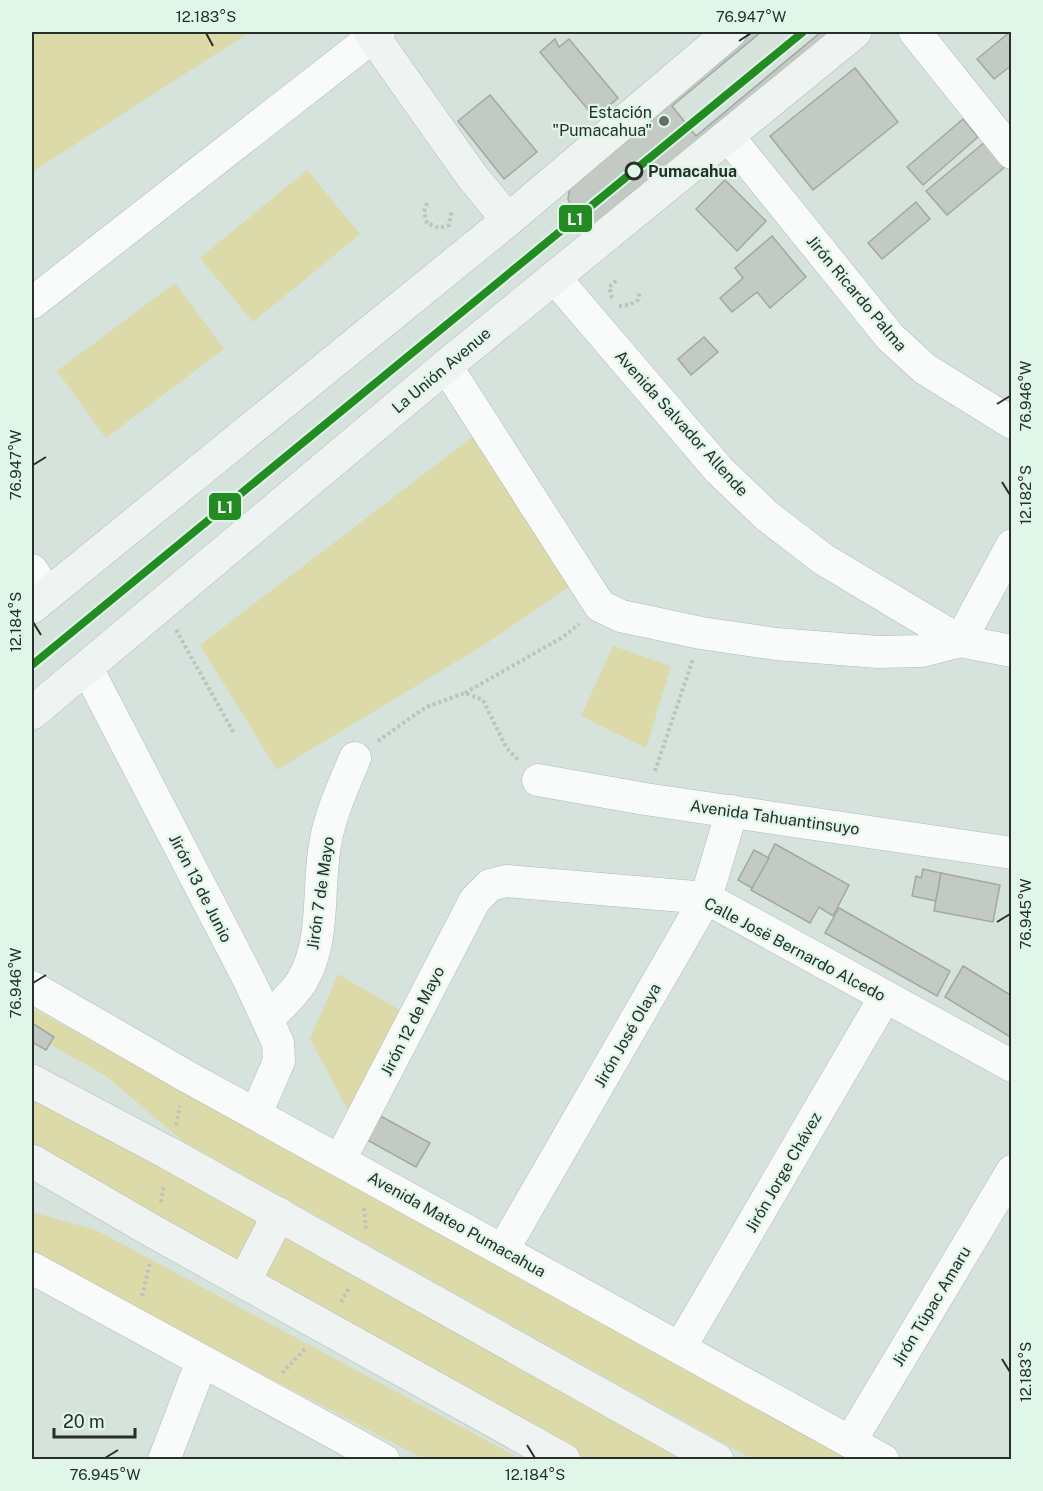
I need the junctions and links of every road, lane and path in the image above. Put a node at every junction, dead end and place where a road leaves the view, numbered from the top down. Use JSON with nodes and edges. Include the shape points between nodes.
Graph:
{"nodes":[{"id":1,"x":730,"y":32,"type":"edge"},
{"id":2,"x":855,"y":32,"type":"edge"},
{"id":3,"x":915,"y":32,"type":"edge"},
{"id":4,"x":374,"y":33,"type":"edge"},
{"id":5,"x":728,"y":136,"type":"junction"},
{"id":6,"x":1011,"y":153,"type":"edge"},
{"id":7,"x":427,"y":203,"type":"dead end"},
{"id":8,"x":452,"y":210,"type":"dead end"},
{"id":9,"x":508,"y":220,"type":"junction"},
{"id":10,"x":554,"y":277,"type":"junction"},
{"id":11,"x":617,"y":280,"type":"dead end"},
{"id":12,"x":640,"y":292,"type":"dead end"},
{"id":13,"x":32,"y":303,"type":"edge"},
{"id":14,"x":446,"y":366,"type":"junction"},
{"id":15,"x":1011,"y":423,"type":"edge"},
{"id":16,"x":1011,"y":545,"type":"edge"},
{"id":17,"x":37,"y":591,"type":"edge"},
{"id":18,"x":162,"y":605,"type":"junction"},
{"id":19,"x":600,"y":606,"type":"junction"},
{"id":20,"x":701,"y":633,"type":"junction"},
{"id":21,"x":960,"y":641,"type":"junction"},
{"id":22,"x":1011,"y":651,"type":"edge"},
{"id":23,"x":87,"y":668,"type":"junction"},
{"id":24,"x":465,"y":693,"type":"junction"},
{"id":25,"x":32,"y":713,"type":"edge"},
{"id":26,"x":234,"y":733,"type":"dead end"},
{"id":27,"x":355,"y":758,"type":"joint"},
{"id":28,"x":538,"y":780,"type":"joint"},
{"id":29,"x":645,"y":799,"type":"junction"},
{"id":30,"x":732,"y":811,"type":"junction"},
{"id":31,"x":1011,"y":853,"type":"edge"},
{"id":32,"x":490,"y":885,"type":"joint"},
{"id":33,"x":706,"y":898,"type":"junction"},
{"id":34,"x":32,"y":987,"type":"edge"},
{"id":35,"x":885,"y":997,"type":"junction"},
{"id":36,"x":268,"y":1018,"type":"junction"},
{"id":37,"x":1011,"y":1066,"type":"edge"},
{"id":38,"x":32,"y":1081,"type":"edge"},
{"id":39,"x":256,"y":1114,"type":"junction"},
{"id":40,"x":32,"y":1161,"type":"edge"},
{"id":41,"x":350,"y":1166,"type":"junction"},
{"id":42,"x":1011,"y":1171,"type":"edge"},
{"id":43,"x":279,"y":1214,"type":"junction"},
{"id":44,"x":503,"y":1250,"type":"junction"},
{"id":45,"x":365,"y":1262,"type":"junction"},
{"id":46,"x":32,"y":1268,"type":"edge"},
{"id":47,"x":244,"y":1281,"type":"junction"},
{"id":48,"x":326,"y":1326,"type":"junction"},
{"id":49,"x":680,"y":1348,"type":"junction"},
{"id":50,"x":202,"y":1361,"type":"junction"},
{"id":51,"x":263,"y":1394,"type":"junction"},
{"id":52,"x":850,"y":1442,"type":"junction"},
{"id":53,"x":164,"y":1460,"type":"edge"},
{"id":54,"x":384,"y":1460,"type":"edge"},
{"id":55,"x":564,"y":1460,"type":"edge"},
{"id":56,"x":717,"y":1460,"type":"edge"},
{"id":57,"x":883,"y":1460,"type":"edge"}],
"edges":[{"from":1,"to":9,"type":"street"},
{"from":2,"to":5,"type":"street","name":"La Unión Avenue"},
{"from":3,"to":6,"type":"street"},
{"from":4,"to":9,"type":"street","via":[[471,175]]},
{"from":4,"to":13,"type":"street"},
{"from":5,"to":10,"type":"street","name":"La Unión Avenue"},
{"from":5,"to":15,"type":"street","name":"Jirón Ricardo Palma","via":[[890,337],[925,369]]},
{"from":7,"to":8,"type":"path","via":[[427,223],[439,228],[449,225]]},
{"from":9,"to":17,"type":"street"},
{"from":10,"to":14,"type":"street","name":"La Unión Avenue"},
{"from":10,"to":21,"type":"street","name":"Avenida Salvador Allende","via":[[719,470],[767,516],[823,559]]},
{"from":11,"to":12,"type":"path","via":[[609,287],[619,307],[638,300]]},
{"from":14,"to":18,"type":"street","name":"La Unión Avenue"},
{"from":14,"to":19,"type":"street"},
{"from":16,"to":21,"type":"street"},
{"from":18,"to":23,"type":"street","name":"La Unión Avenue"},
{"from":18,"to":26,"type":"path"},
{"from":19,"to":20,"type":"street","via":[[621,616]]},
{"from":19,"to":24,"type":"path","via":[[563,637]]},
{"from":20,"to":21,"type":"street","via":[[878,652],[922,651]]},
{"from":20,"to":29,"type":"path"},
{"from":21,"to":22,"type":"street","name":"Avenida Salvador Allende"},
{"from":23,"to":25,"type":"street","name":"La Unión Avenue"},
{"from":23,"to":36,"type":"street","name":"Jirón 13 de Junio"},
{"from":24,"to":27,"type":"path","via":[[426,707]]},
{"from":24,"to":28,"type":"path","via":[[483,700],[506,747]]},
{"from":27,"to":36,"type":"street","name":"Jirón 7 de Mayo","via":[[332,812],[324,847],[314,949],[302,980]]},
{"from":28,"to":29,"type":"street","name":"Avenida Tahuantinsuyo"},
{"from":29,"to":30,"type":"street","name":"Avenida Tahuantinsuyo"},
{"from":30,"to":31,"type":"street","name":"Avenida Tahuantinsuyo"},
{"from":30,"to":33,"type":"street","name":"Jirón José Olaya"},
{"from":32,"to":33,"type":"street","name":"Calle Josë Bernardo Alcedo","via":[[506,880]]},
{"from":32,"to":41,"type":"street","name":"Jirón 12 de Mayo","via":[[475,900]]},
{"from":33,"to":35,"type":"street","name":"Calle Josë Bernardo Alcedo"},
{"from":33,"to":44,"type":"street","name":"Jirón José Olaya"},
{"from":34,"to":39,"type":"street","name":"Avenida Mateo Pumacahua"},
{"from":35,"to":37,"type":"street","name":"Calle Josë Bernardo Alcedo"},
{"from":35,"to":49,"type":"street","name":"Jirón Jorge Chávez"},
{"from":36,"to":39,"type":"street","name":"Jirón 13 de Junio","via":[[278,1042],[279,1061]]},
{"from":38,"to":43,"type":"street"},
{"from":39,"to":41,"type":"street","name":"Avenida Mateo Pumacahua"},
{"from":40,"to":47,"type":"street"},
{"from":41,"to":44,"type":"street","name":"Avenida Mateo Pumacahua"},
{"from":41,"to":45,"type":"path","via":[[366,1231]]},
{"from":42,"to":52,"type":"street","name":"Jirón Túpac Amaru"},
{"from":43,"to":45,"type":"street"},
{"from":43,"to":47,"type":"street"},
{"from":44,"to":49,"type":"street","name":"Avenida Mateo Pumacahua"},
{"from":45,"to":48,"type":"path"},
{"from":45,"to":56,"type":"street"},
{"from":46,"to":50,"type":"street"},
{"from":47,"to":48,"type":"street"},
{"from":48,"to":51,"type":"path"},
{"from":48,"to":55,"type":"street"},
{"from":49,"to":52,"type":"street","name":"Avenida Mateo Pumacahua"},
{"from":50,"to":51,"type":"street"},
{"from":50,"to":53,"type":"street"},
{"from":51,"to":54,"type":"street"},
{"from":52,"to":57,"type":"street","name":"Avenida Mateo Pumacahua"}]}
